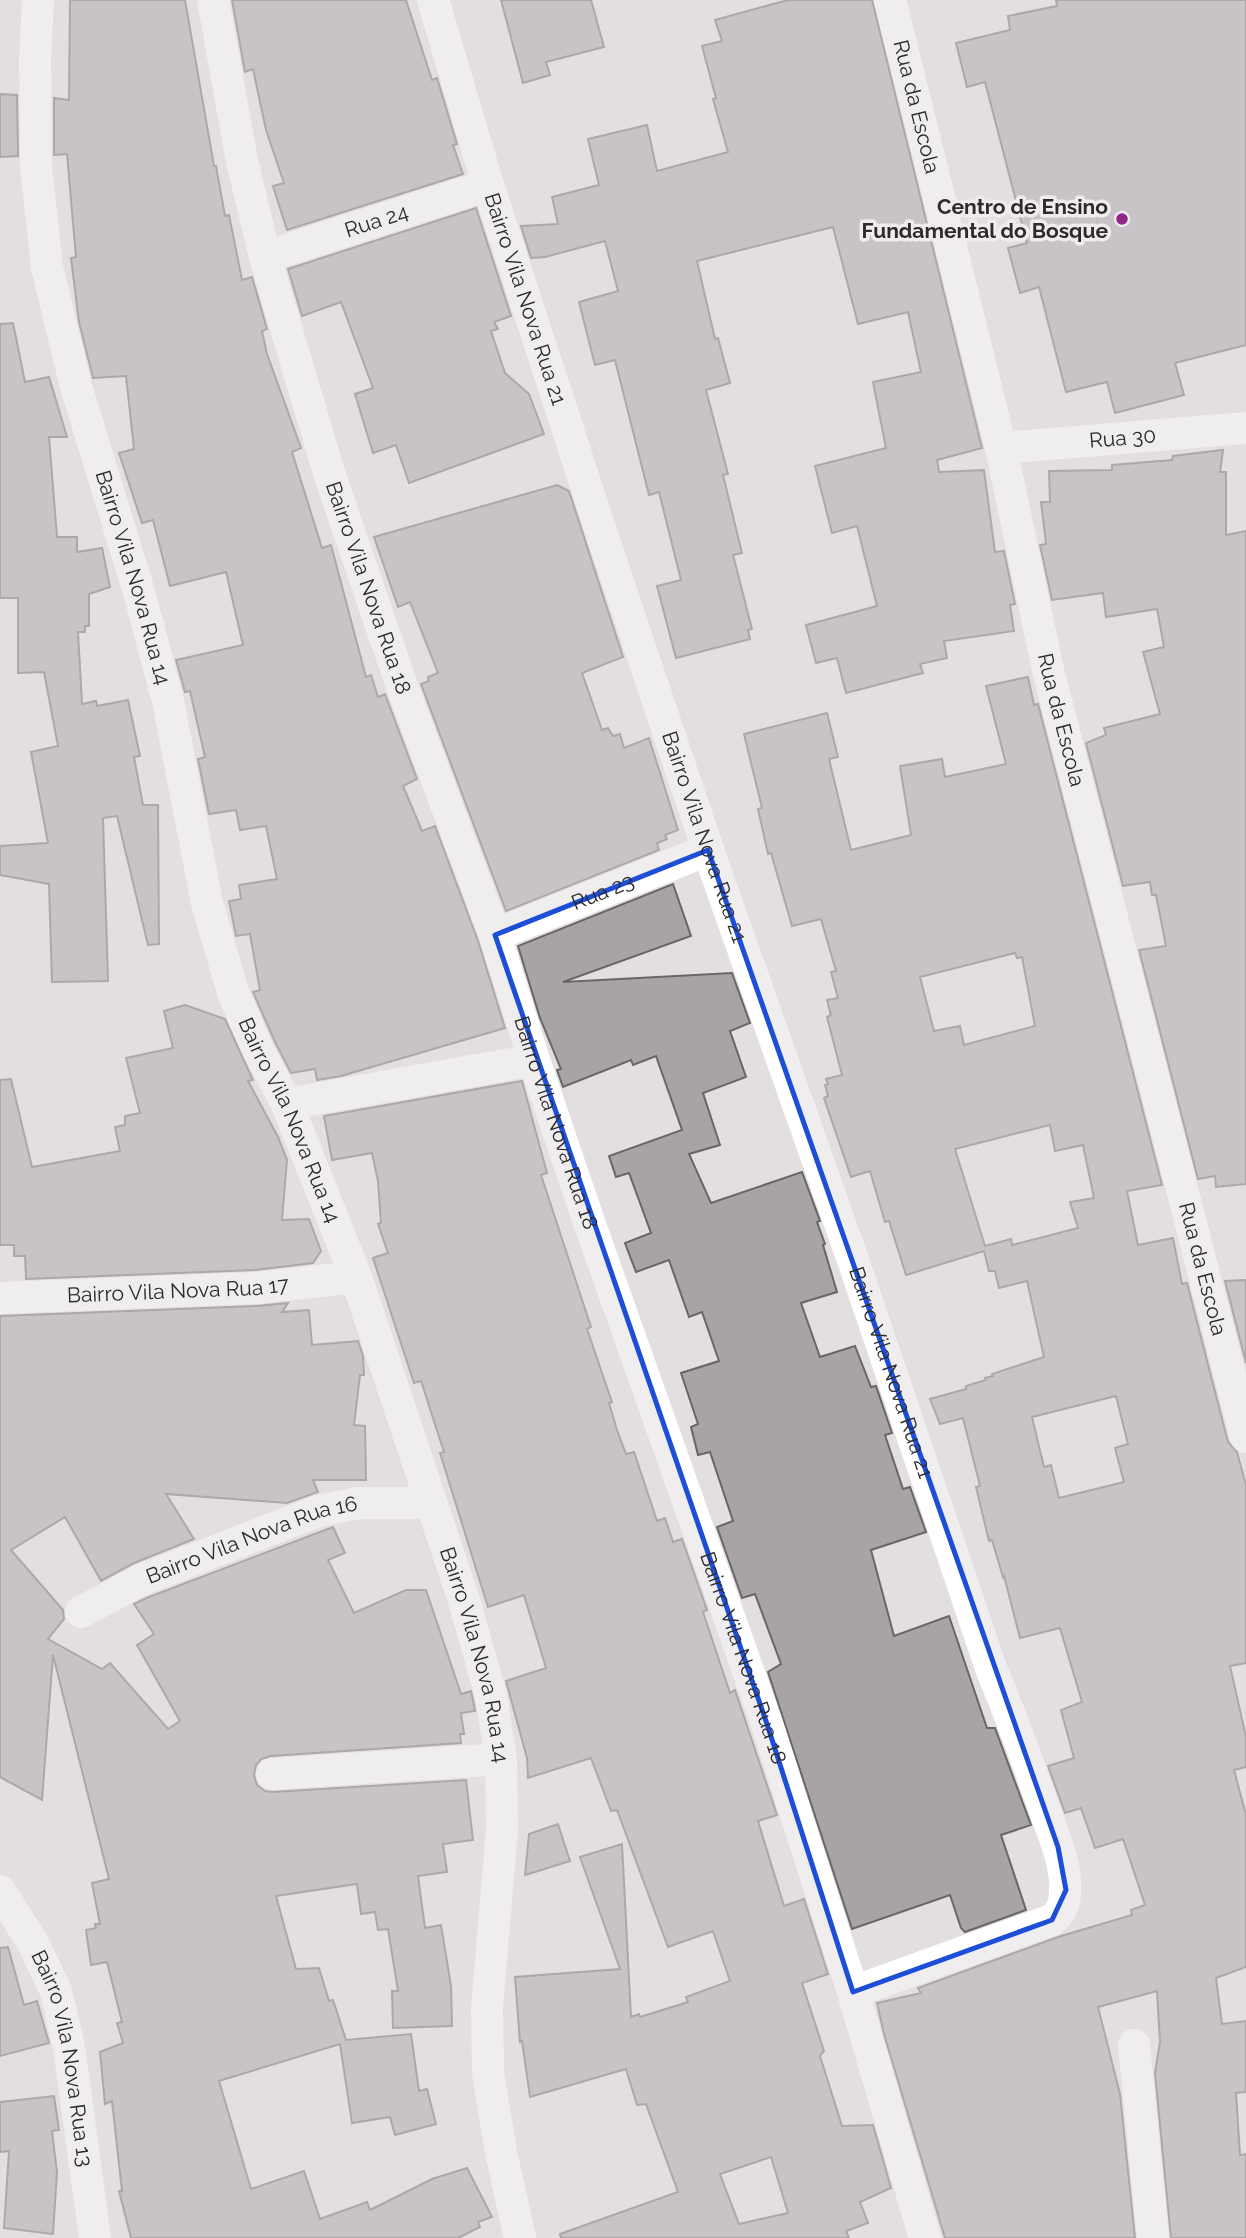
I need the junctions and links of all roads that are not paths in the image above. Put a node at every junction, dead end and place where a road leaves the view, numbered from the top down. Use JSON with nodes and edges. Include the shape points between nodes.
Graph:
{"nodes":[{"id":1,"x":38,"y":0,"type":"edge"},
{"id":2,"x":213,"y":0,"type":"edge"},
{"id":3,"x":433,"y":0,"type":"edge"},
{"id":4,"x":890,"y":0,"type":"edge"},
{"id":5,"x":488,"y":185,"type":"junction"},
{"id":6,"x":265,"y":257,"type":"junction"},
{"id":7,"x":1246,"y":428,"type":"edge"},
{"id":8,"x":1001,"y":448,"type":"junction"},
{"id":9,"x":708,"y":850,"type":"junction"},
{"id":10,"x":495,"y":935,"type":"junction"},
{"id":11,"x":534,"y":1060,"type":"junction"},
{"id":12,"x":287,"y":1104,"type":"junction"},
{"id":13,"x":356,"y":1277,"type":"junction"},
{"id":14,"x":0,"y":1298,"type":"edge"},
{"id":15,"x":1236,"y":1362,"type":"edge"},
{"id":16,"x":1246,"y":1437,"type":"edge"},
{"id":17,"x":430,"y":1503,"type":"junction"},
{"id":18,"x":81,"y":1612,"type":"dead end"},
{"id":19,"x":501,"y":1759,"type":"junction"},
{"id":20,"x":272,"y":1774,"type":"dead end"},
{"id":21,"x":0,"y":1891,"type":"edge"},
{"id":22,"x":853,"y":1992,"type":"junction"},
{"id":23,"x":1134,"y":2045,"type":"dead end"},
{"id":24,"x":95,"y":2238,"type":"edge"},
{"id":25,"x":520,"y":2238,"type":"edge"},
{"id":26,"x":925,"y":2238,"type":"edge"},
{"id":27,"x":1153,"y":2238,"type":"edge"}],
"edges":[{"from":1,"to":12,"type":"street","name":"Bairro Vila Nova Rua 14","via":[[36,167],[47,267],[75,383],[168,701],[207,903],[233,992]]},
{"from":2,"to":6,"type":"street","name":"Bairro Vila Nova Rua 18","via":[[242,161]]},
{"from":3,"to":5,"type":"street","name":"Bairro Vila Nova Rua 21"},
{"from":4,"to":8,"type":"street","name":"Rua da Escola"},
{"from":5,"to":6,"type":"street","name":"Rua 24"},
{"from":5,"to":9,"type":"street","name":"Bairro Vila Nova Rua 21"},
{"from":6,"to":10,"type":"street","name":"Bairro Vila Nova Rua 18","via":[[330,475],[403,689]]},
{"from":7,"to":8,"type":"street","name":"Rua 30"},
{"from":8,"to":15,"type":"street","name":"Rua da Escola","via":[[1048,670]]},
{"from":9,"to":10,"type":"street","name":"Rua 23"},
{"from":9,"to":22,"type":"street","name":"Bairro Vila Nova Rua 21","via":[[1065,1876],[1064,1903],[1052,1920]]},
{"from":10,"to":11,"type":"street","name":"Bairro Vila Nova Rua 18"},
{"from":11,"to":12,"type":"street"},
{"from":11,"to":22,"type":"street","name":"Bairro Vila Nova Rua 18","via":[[767,1724]]},
{"from":12,"to":13,"type":"street","name":"Bairro Vila Nova Rua 14"},
{"from":13,"to":14,"type":"street","name":"Bairro Vila Nova Rua 17","via":[[256,1287]]},
{"from":13,"to":17,"type":"street","name":"Bairro Vila Nova Rua 14"},
{"from":15,"to":16,"type":"street","name":"Rua da Escola"},
{"from":17,"to":18,"type":"street","name":"Bairro Vila Nova Rua 16","via":[[358,1503],[318,1511],[141,1580]]},
{"from":17,"to":19,"type":"street","name":"Bairro Vila Nova Rua 14","via":[[491,1696]]},
{"from":19,"to":20,"type":"street"},
{"from":19,"to":25,"type":"street","name":"Bairro Vila Nova Rua 14","via":[[502,1830],[487,2008],[488,2073]]},
{"from":21,"to":24,"type":"street","name":"Bairro Vila Nova Rua 13","via":[[56,1991],[69,2047]]},
{"from":22,"to":26,"type":"street","name":"Bairro Vila Nova Rua 18"},
{"from":23,"to":27,"type":"street"}]}
